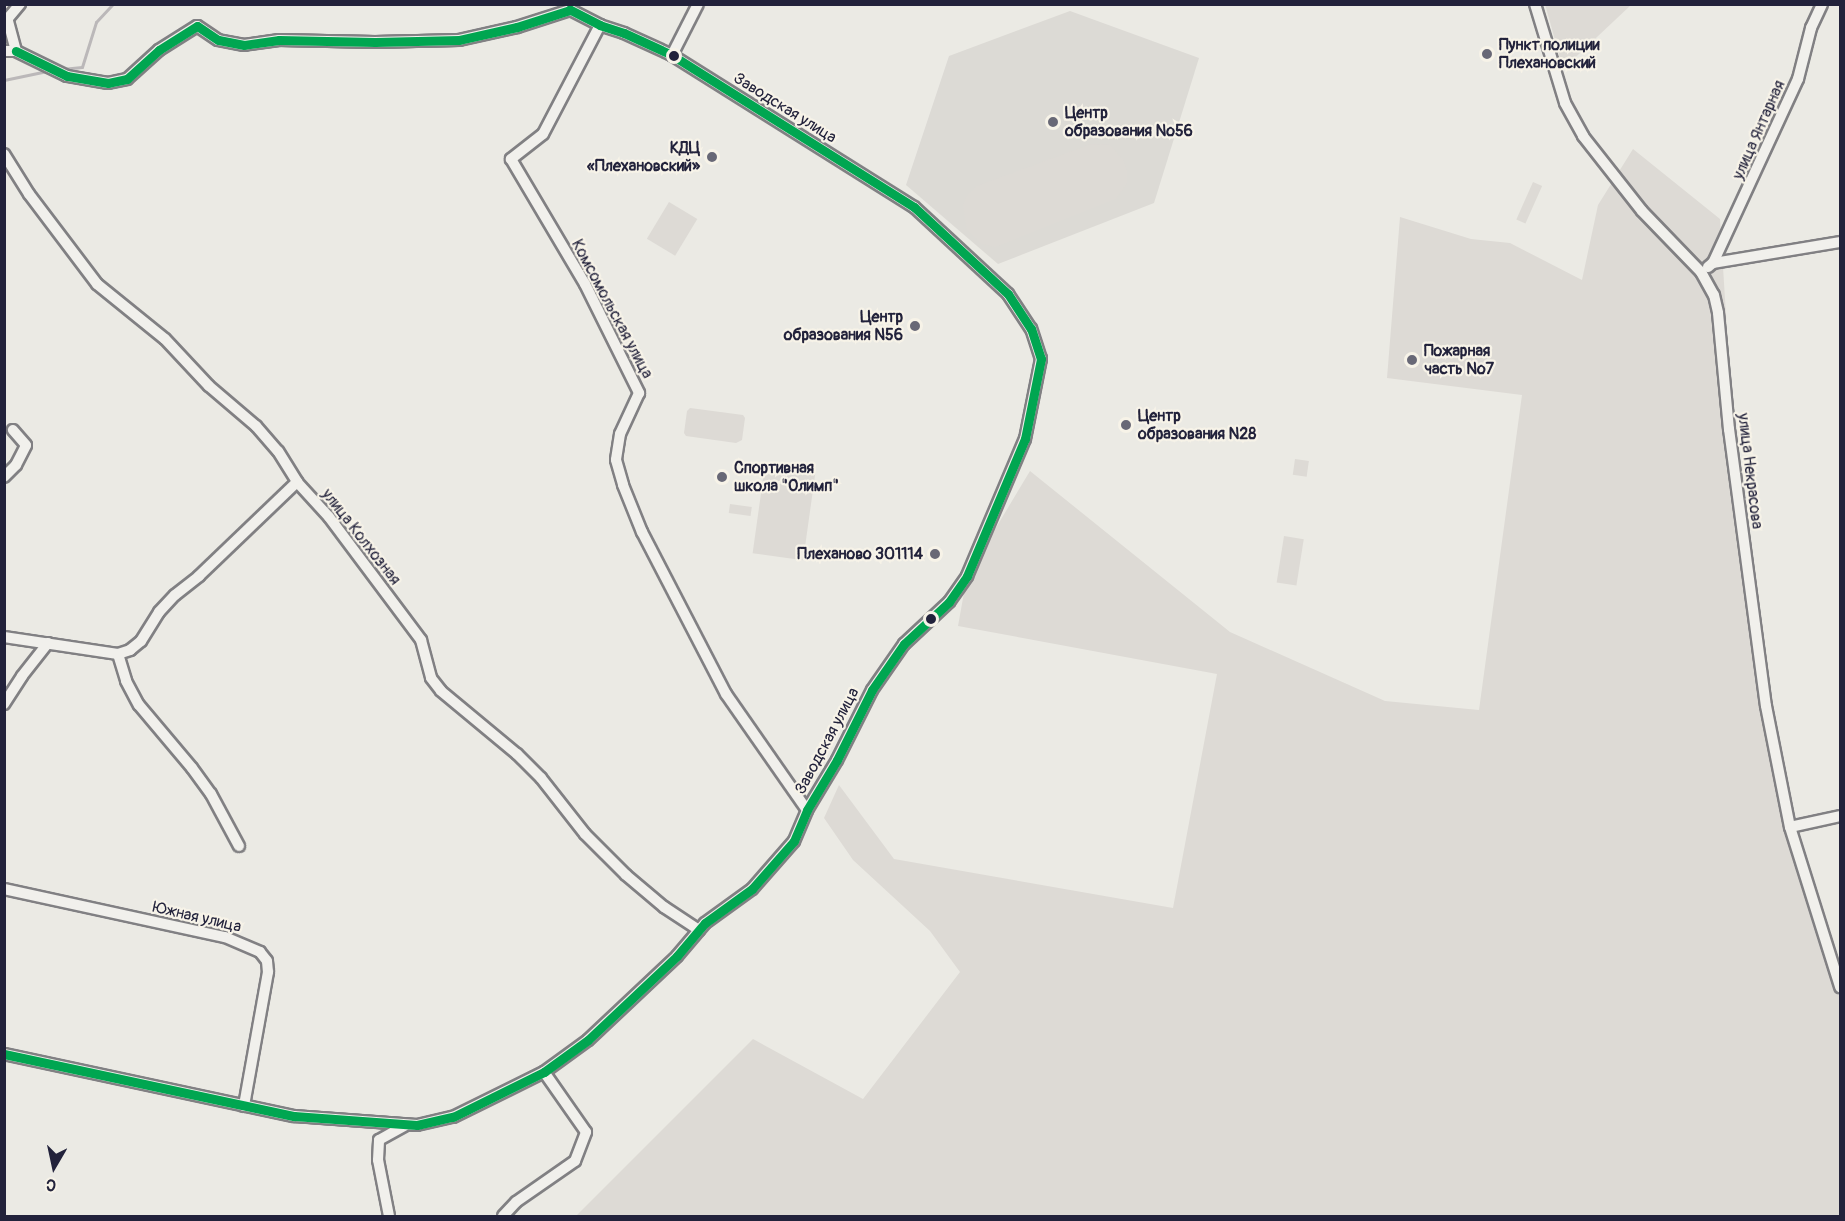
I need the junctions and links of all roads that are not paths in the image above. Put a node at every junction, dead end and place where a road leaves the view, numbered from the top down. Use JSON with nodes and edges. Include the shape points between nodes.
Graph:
{"nodes":[{"id":1,"x":20,"y":4,"type":"edge"},
{"id":2,"x":698,"y":4,"type":"edge"},
{"id":3,"x":1535,"y":4,"type":"edge"},
{"id":4,"x":1822,"y":4,"type":"edge"},
{"id":5,"x":6,"y":22,"type":"edge"},
{"id":6,"x":600,"y":26,"type":"junction"},
{"id":7,"x":10,"y":51,"type":"edge"},
{"id":8,"x":672,"y":55,"type":"junction"},
{"id":9,"x":4,"y":154,"type":"edge"},
{"id":10,"x":1840,"y":242,"type":"edge"},
{"id":11,"x":1713,"y":263,"type":"junction"},
{"id":12,"x":1701,"y":272,"type":"junction"},
{"id":13,"x":13,"y":430,"type":"dead end"},
{"id":14,"x":4,"y":477,"type":"edge"},
{"id":15,"x":297,"y":482,"type":"junction"},
{"id":16,"x":4,"y":637,"type":"edge"},
{"id":17,"x":48,"y":643,"type":"junction"},
{"id":18,"x":118,"y":654,"type":"junction"},
{"id":19,"x":4,"y":704,"type":"edge"},
{"id":20,"x":807,"y":810,"type":"junction"},
{"id":21,"x":1840,"y":816,"type":"edge"},
{"id":22,"x":1791,"y":826,"type":"junction"},
{"id":23,"x":240,"y":846,"type":"dead end"},
{"id":24,"x":4,"y":889,"type":"edge"},
{"id":25,"x":699,"y":930,"type":"junction"},
{"id":26,"x":1840,"y":987,"type":"edge"},
{"id":27,"x":4,"y":1054,"type":"edge"},
{"id":28,"x":544,"y":1072,"type":"junction"},
{"id":29,"x":244,"y":1106,"type":"junction"},
{"id":30,"x":412,"y":1124,"type":"junction"},
{"id":31,"x":388,"y":1216,"type":"edge"},
{"id":32,"x":503,"y":1216,"type":"edge"}],
"edges":[{"from":1,"to":5,"type":"street"},
{"from":2,"to":8,"type":"street"},
{"from":3,"to":12,"type":"street","name":"улица Некрасова","via":[[1565,103],[1582,136],[1642,212]]},
{"from":4,"to":11,"type":"street","name":"улица Янтарная","via":[[1811,28],[1798,79]]},
{"from":5,"to":7,"type":"street"},
{"from":6,"to":7,"type":"street","name":"Заводская улица","via":[[570,10],[459,40],[279,40],[244,45],[218,40],[197,26],[159,50],[128,79],[108,83],[67,76]]},
{"from":6,"to":8,"type":"street","name":"Заводская улица"},
{"from":6,"to":20,"type":"street","name":"Комсомольская улица","via":[[543,134],[511,159],[585,284],[639,393],[622,427],[616,453],[623,485],[642,532],[726,694]]},
{"from":8,"to":20,"type":"street","name":"Заводская улица","via":[[914,207],[1008,294],[1031,329],[1040,353],[1025,439],[967,576],[949,602],[903,644],[872,690]]},
{"from":9,"to":15,"type":"street","name":"улица Колхозная","via":[[97,284],[165,339],[209,386],[256,426]]},
{"from":10,"to":11,"type":"street"},
{"from":11,"to":12,"type":"street"},
{"from":12,"to":22,"type":"street","name":"улица Некрасова","via":[[1714,295],[1718,313],[1729,429],[1766,706]]},
{"from":13,"to":14,"type":"street","via":[[26,446]]},
{"from":15,"to":18,"type":"street","via":[[175,595],[139,644]]},
{"from":15,"to":25,"type":"street","name":"улица Колхозная","via":[[421,640],[431,678],[441,691],[525,762],[585,834],[626,875]]},
{"from":16,"to":17,"type":"street"},
{"from":17,"to":18,"type":"street"},
{"from":17,"to":19,"type":"street"},
{"from":18,"to":23,"type":"street","via":[[139,705],[192,768]]},
{"from":20,"to":25,"type":"street","name":"Заводская улица","via":[[794,841],[765,876]]},
{"from":21,"to":22,"type":"street"},
{"from":22,"to":26,"type":"street","name":"улица Некрасова"},
{"from":24,"to":29,"type":"street","name":"Южная улица","via":[[225,937],[261,952],[268,968]]},
{"from":25,"to":28,"type":"street","name":"Заводская улица","via":[[588,1040]]},
{"from":27,"to":29,"type":"street"},
{"from":28,"to":30,"type":"street","name":"Заводская улица","via":[[453,1117]]},
{"from":28,"to":32,"type":"street","via":[[586,1132],[575,1161],[516,1202]]},
{"from":29,"to":30,"type":"street","via":[[294,1116]]},
{"from":30,"to":31,"type":"street","via":[[379,1140],[378,1160]]}]}
